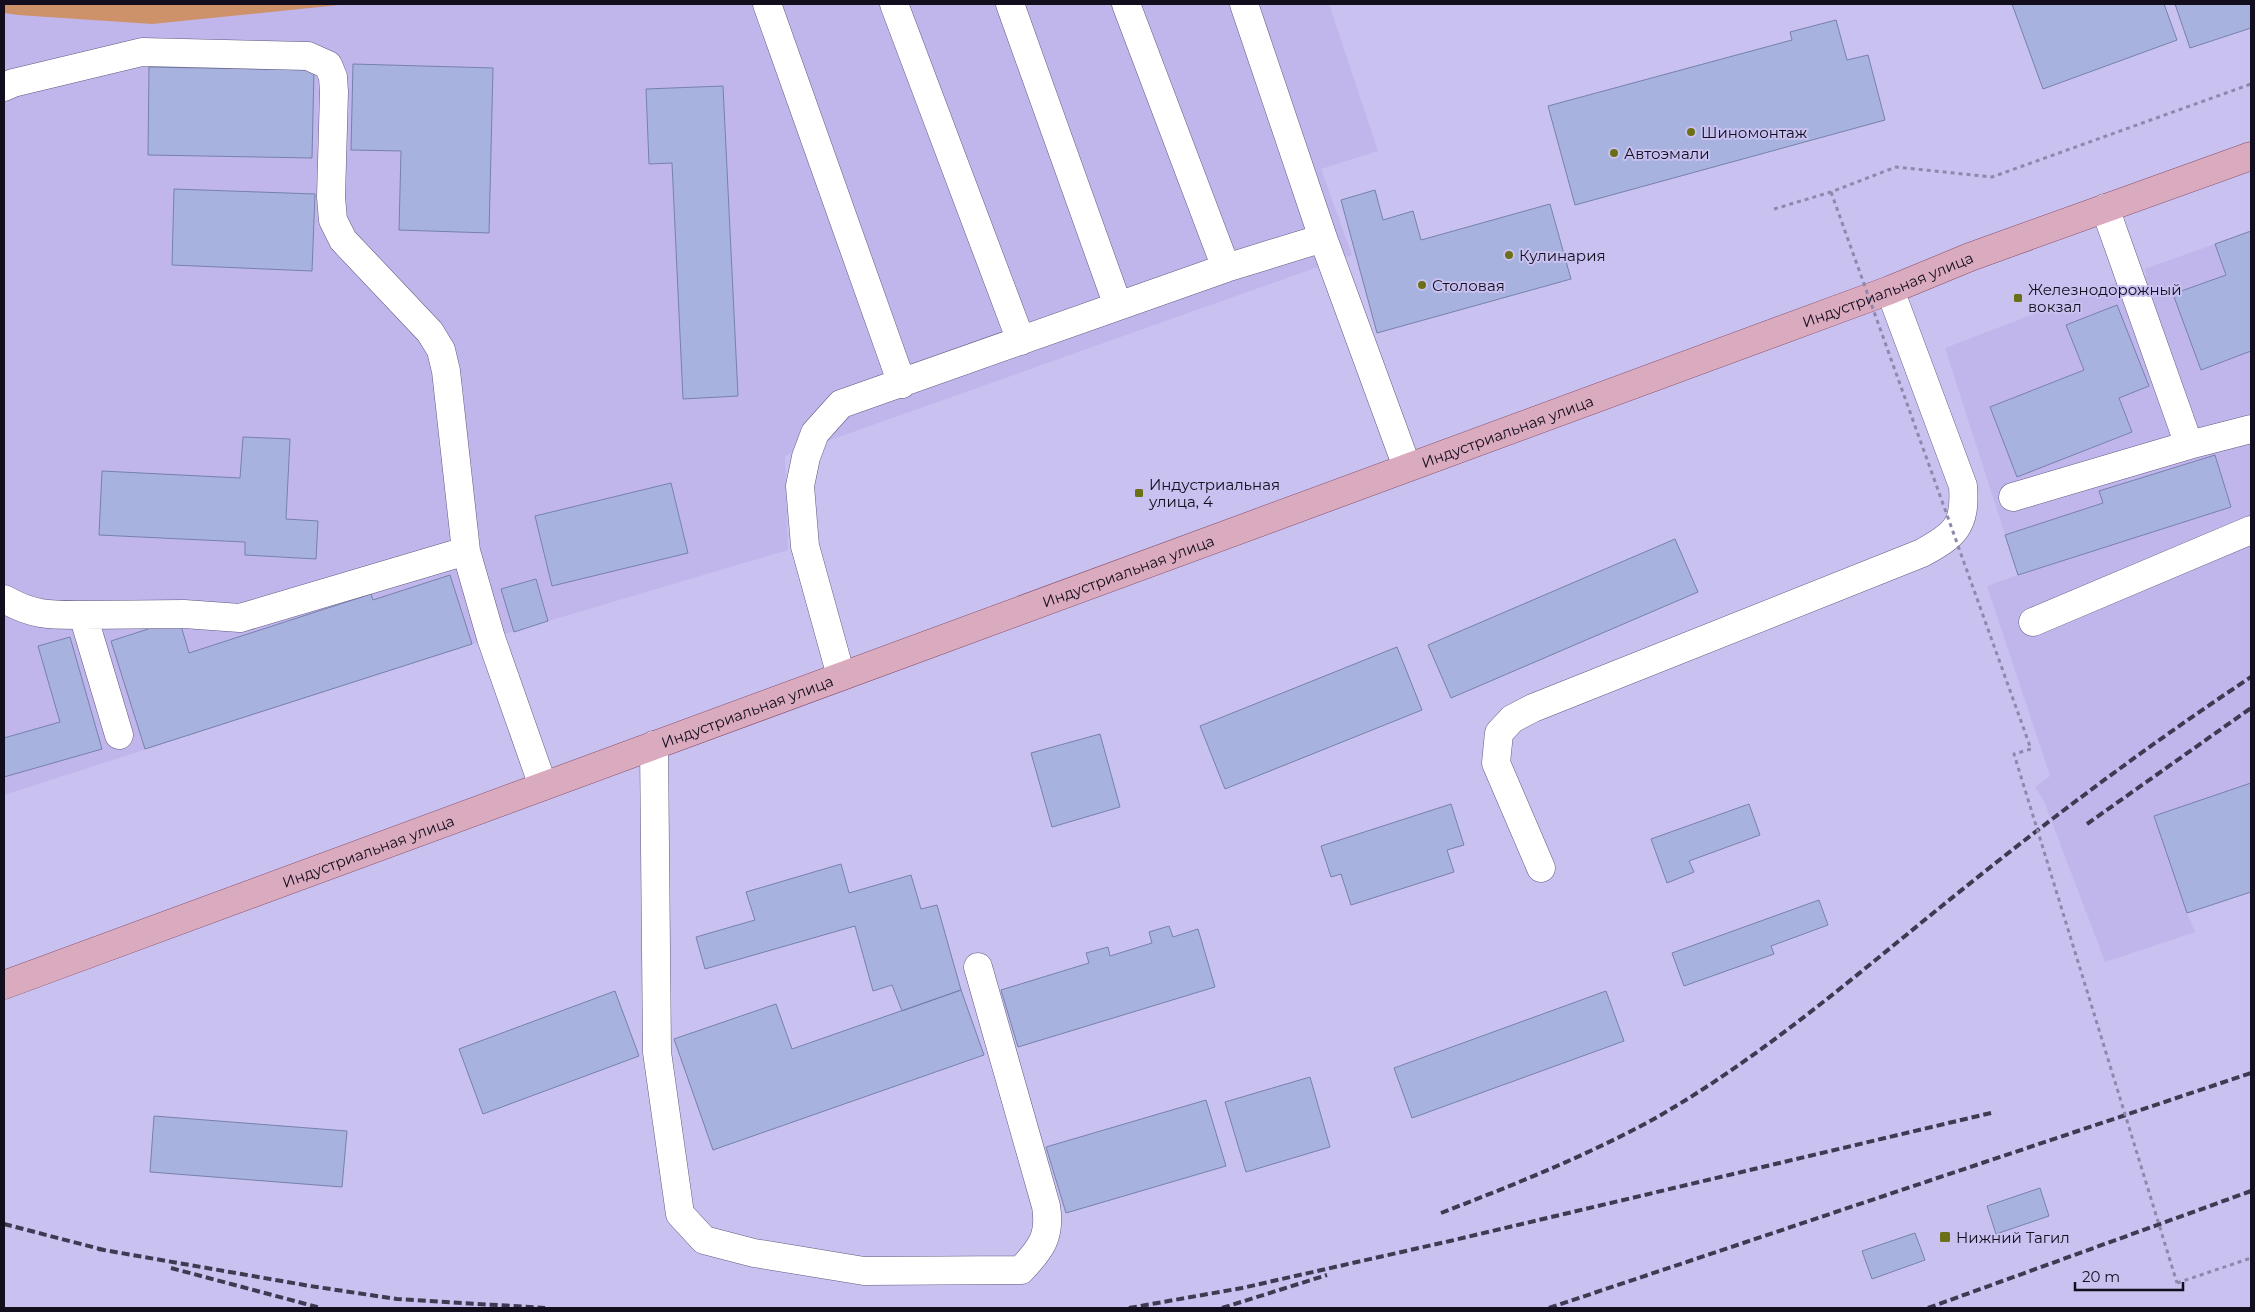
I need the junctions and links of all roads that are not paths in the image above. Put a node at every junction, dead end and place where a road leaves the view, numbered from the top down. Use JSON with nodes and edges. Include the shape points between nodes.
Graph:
{"nodes":[{"id":1,"x":767,"y":4,"type":"edge"},
{"id":2,"x":894,"y":4,"type":"edge"},
{"id":3,"x":1010,"y":4,"type":"edge"},
{"id":4,"x":1126,"y":4,"type":"edge"},
{"id":5,"x":1244,"y":4,"type":"edge"},
{"id":6,"x":4,"y":87,"type":"edge"},
{"id":7,"x":2251,"y":156,"type":"edge"},
{"id":8,"x":2105,"y":208,"type":"junction"},
{"id":9,"x":1324,"y":238,"type":"junction"},
{"id":10,"x":1226,"y":268,"type":"junction"},
{"id":11,"x":1890,"y":290,"type":"junction"},
{"id":12,"x":1118,"y":306,"type":"junction"},
{"id":13,"x":1021,"y":342,"type":"junction"},
{"id":14,"x":902,"y":384,"type":"junction"},
{"id":15,"x":2251,"y":429,"type":"edge"},
{"id":16,"x":2189,"y":445,"type":"junction"},
{"id":17,"x":1407,"y":467,"type":"junction"},
{"id":18,"x":2013,"y":497,"type":"dead end"},
{"id":19,"x":2251,"y":530,"type":"edge"},
{"id":20,"x":466,"y":552,"type":"junction"},
{"id":21,"x":4,"y":599,"type":"edge"},
{"id":22,"x":83,"y":615,"type":"junction"},
{"id":23,"x":2033,"y":622,"type":"dead end"},
{"id":24,"x":841,"y":676,"type":"junction"},
{"id":25,"x":119,"y":735,"type":"dead end"},
{"id":26,"x":654,"y":745,"type":"junction"},
{"id":27,"x":543,"y":786,"type":"junction"},
{"id":28,"x":1541,"y":868,"type":"dead end"},
{"id":29,"x":978,"y":967,"type":"dead end"},
{"id":30,"x":4,"y":985,"type":"edge"}],
"edges":[{"from":1,"to":14,"type":"lane"},
{"from":2,"to":13,"type":"lane"},
{"from":3,"to":12,"type":"lane"},
{"from":4,"to":10,"type":"lane"},
{"from":5,"to":9,"type":"lane"},
{"from":6,"to":20,"type":"lane","via":[[142,52],[308,56],[328,65],[334,92],[333,220],[343,240],[430,332],[441,350]]},
{"from":7,"to":8,"type":"main road","name":"Индустриальная улица"},
{"from":8,"to":11,"type":"main road","name":"Индустриальная улица"},
{"from":8,"to":16,"type":"lane"},
{"from":9,"to":10,"type":"lane"},
{"from":9,"to":17,"type":"lane"},
{"from":10,"to":12,"type":"lane"},
{"from":11,"to":17,"type":"main road","name":"Индустриальная улица"},
{"from":11,"to":28,"type":"lane","via":[[1963,486],[1964,503],[1959,524],[1948,538],[1922,553],[1512,718],[1498,733],[1496,763]]},
{"from":12,"to":13,"type":"lane"},
{"from":13,"to":14,"type":"lane"},
{"from":14,"to":24,"type":"lane","via":[[841,404],[815,433],[800,486],[805,546]]},
{"from":15,"to":16,"type":"lane"},
{"from":16,"to":18,"type":"lane"},
{"from":17,"to":24,"type":"main road","name":"Индустриальная улица"},
{"from":19,"to":23,"type":"lane"},
{"from":20,"to":22,"type":"lane","via":[[240,618],[184,614]]},
{"from":20,"to":27,"type":"lane"},
{"from":21,"to":22,"type":"lane","via":[[43,616]]},
{"from":22,"to":25,"type":"lane"},
{"from":24,"to":26,"type":"main road","name":"Индустриальная улица"},
{"from":26,"to":27,"type":"main road","name":"Индустриальная улица"},
{"from":26,"to":29,"type":"lane","via":[[657,1052],[680,1214],[704,1240],[754,1253],[864,1271],[1021,1270],[1044,1241],[1049,1224]]},
{"from":27,"to":30,"type":"main road","name":"Индустриальная улица"}]}
